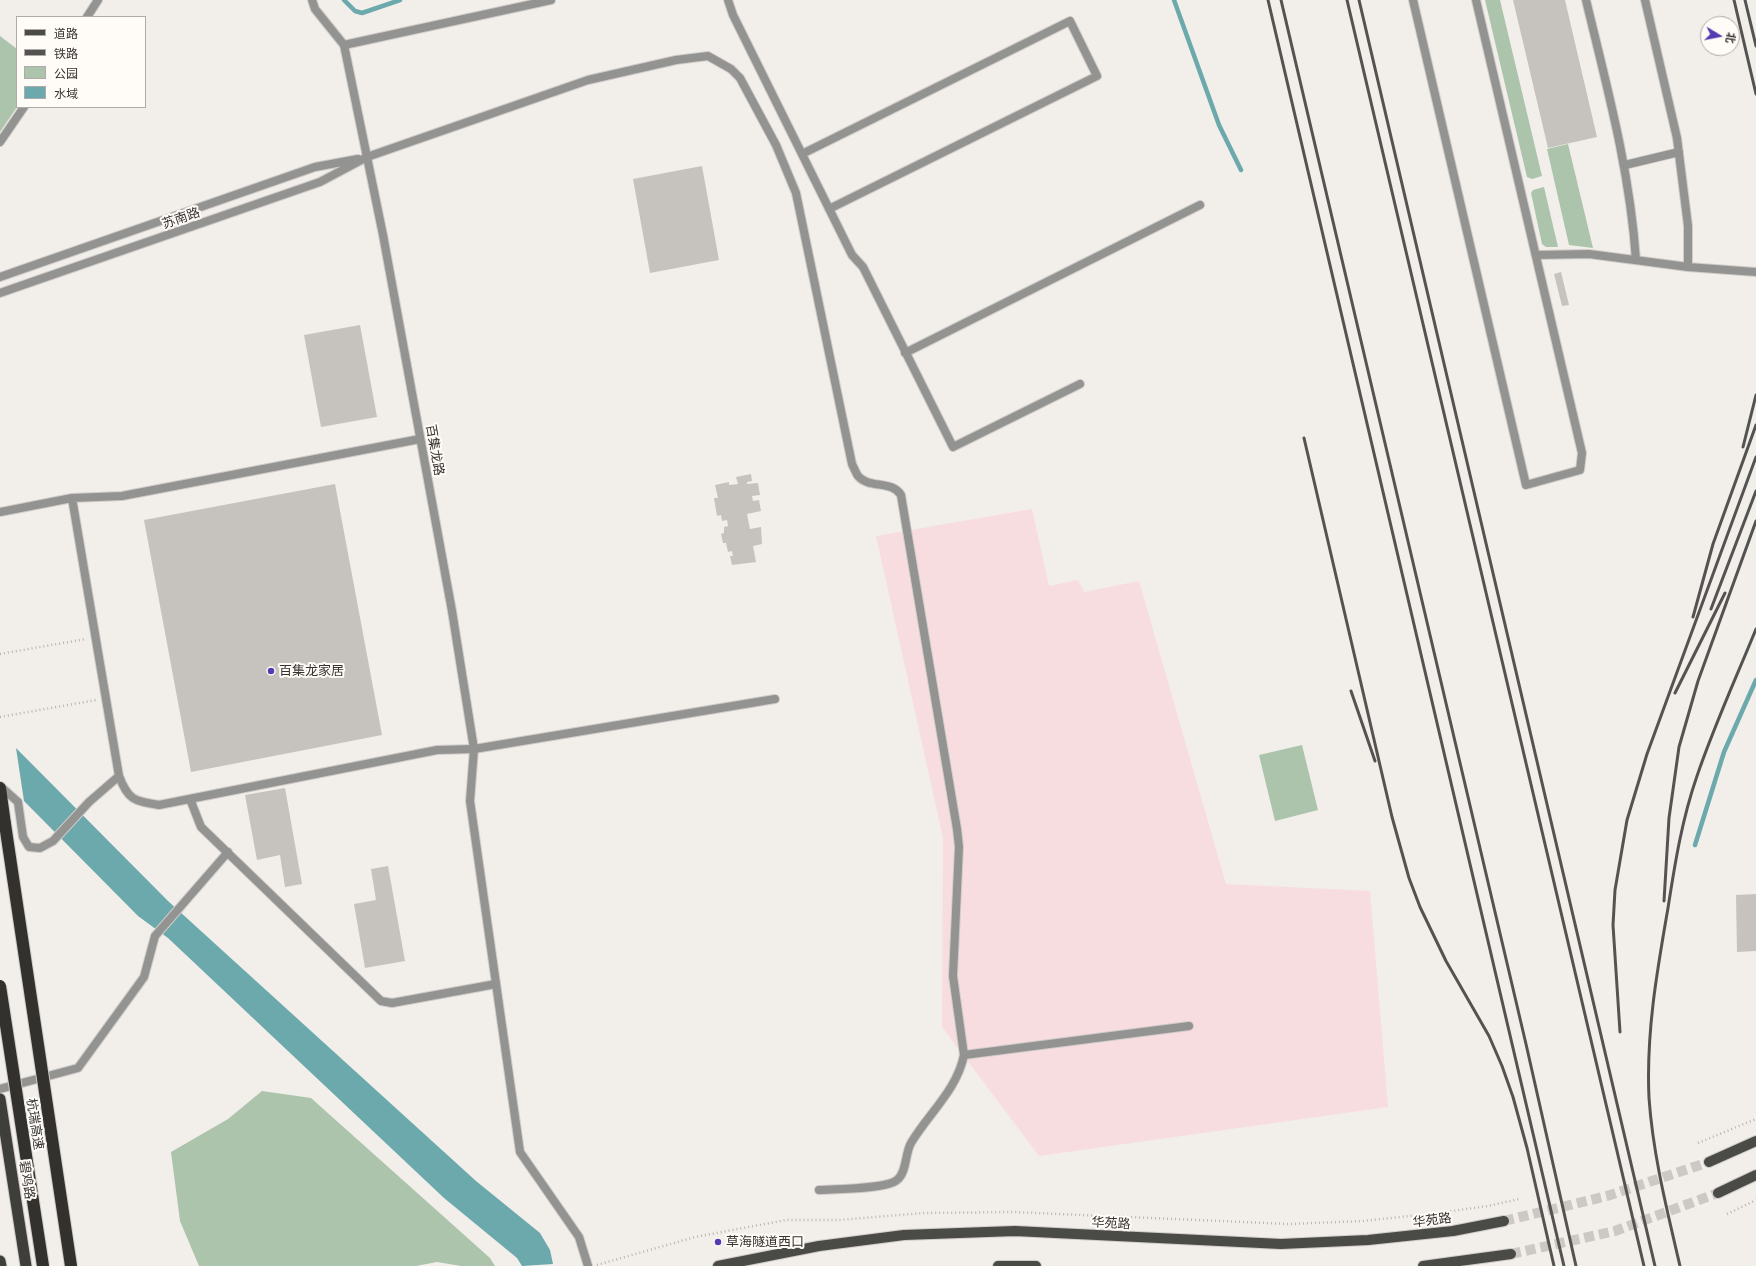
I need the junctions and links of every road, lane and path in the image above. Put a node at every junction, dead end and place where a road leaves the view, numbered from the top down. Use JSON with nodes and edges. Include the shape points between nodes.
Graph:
{"nodes":[{"id":1,"x":98,"y":0,"type":"edge"},
{"id":2,"x":312,"y":0,"type":"edge"},
{"id":3,"x":551,"y":0,"type":"edge"},
{"id":4,"x":728,"y":0,"type":"edge"},
{"id":5,"x":1413,"y":0,"type":"edge"},
{"id":6,"x":1476,"y":0,"type":"edge"},
{"id":7,"x":1586,"y":0,"type":"edge"},
{"id":8,"x":1645,"y":0,"type":"edge"},
{"id":9,"x":87,"y":16,"type":"edge"},
{"id":10,"x":344,"y":45,"type":"junction"},
{"id":11,"x":23,"y":108,"type":"edge"},
{"id":12,"x":0,"y":142,"type":"edge"},
{"id":13,"x":1679,"y":152,"type":"junction"},
{"id":14,"x":802,"y":154,"type":"junction"},
{"id":15,"x":367,"y":157,"type":"junction"},
{"id":16,"x":1625,"y":165,"type":"junction"},
{"id":17,"x":1200,"y":205,"type":"dead end"},
{"id":18,"x":829,"y":209,"type":"junction"},
{"id":19,"x":1536,"y":255,"type":"junction"},
{"id":20,"x":1636,"y":260,"type":"junction"},
{"id":21,"x":1688,"y":267,"type":"junction"},
{"id":22,"x":1756,"y":272,"type":"edge"},
{"id":23,"x":0,"y":277,"type":"edge"},
{"id":24,"x":0,"y":293,"type":"edge"},
{"id":25,"x":905,"y":352,"type":"junction"},
{"id":26,"x":1080,"y":384,"type":"dead end"},
{"id":27,"x":420,"y":439,"type":"junction"},
{"id":28,"x":72,"y":498,"type":"junction"},
{"id":29,"x":0,"y":512,"type":"edge"},
{"id":30,"x":96,"y":638,"type":"junction"},
{"id":31,"x":0,"y":654,"type":"edge"},
{"id":32,"x":775,"y":698,"type":"dead end"},
{"id":33,"x":106,"y":699,"type":"junction"},
{"id":34,"x":0,"y":717,"type":"edge"},
{"id":35,"x":474,"y":749,"type":"junction"},
{"id":36,"x":119,"y":776,"type":"junction"},
{"id":37,"x":0,"y":787,"type":"edge"},
{"id":38,"x":190,"y":799,"type":"junction"},
{"id":39,"x":228,"y":852,"type":"junction"},
{"id":40,"x":496,"y":984,"type":"junction"},
{"id":41,"x":0,"y":986,"type":"edge"},
{"id":42,"x":1189,"y":1026,"type":"dead end"},
{"id":43,"x":964,"y":1055,"type":"junction"},
{"id":44,"x":0,"y":1089,"type":"edge"},
{"id":45,"x":0,"y":1098,"type":"edge"},
{"id":46,"x":1756,"y":1119,"type":"edge"},
{"id":47,"x":1756,"y":1141,"type":"edge"},
{"id":48,"x":1698,"y":1143,"type":"dead end"},
{"id":49,"x":1709,"y":1162,"type":"tunnel mouth"},
{"id":50,"x":1756,"y":1175,"type":"edge"},
{"id":51,"x":819,"y":1190,"type":"dead end"},
{"id":52,"x":1718,"y":1193,"type":"tunnel mouth"},
{"id":53,"x":1756,"y":1200,"type":"edge"},
{"id":54,"x":1727,"y":1214,"type":"dead end"},
{"id":55,"x":1504,"y":1221,"type":"tunnel mouth"},
{"id":56,"x":1511,"y":1254,"type":"tunnel mouth"},
{"id":57,"x":0,"y":1260,"type":"edge"},
{"id":58,"x":1,"y":1266,"type":"edge"},
{"id":59,"x":26,"y":1266,"type":"edge"},
{"id":60,"x":42,"y":1266,"type":"edge"},
{"id":61,"x":72,"y":1266,"type":"edge"},
{"id":62,"x":588,"y":1266,"type":"edge"},
{"id":63,"x":718,"y":1266,"type":"edge"},
{"id":64,"x":998,"y":1266,"type":"edge"},
{"id":65,"x":1036,"y":1266,"type":"edge"},
{"id":66,"x":1424,"y":1266,"type":"edge"}],
"edges":[{"from":1,"to":9,"type":"street"},
{"from":2,"to":10,"type":"street","via":[[315,9]]},
{"from":3,"to":10,"type":"street"},
{"from":4,"to":14,"type":"street"},
{"from":5,"to":19,"type":"street","via":[[1526,485],[1580,470],[1582,453]]},
{"from":6,"to":19,"type":"street"},
{"from":7,"to":16,"type":"street"},
{"from":8,"to":13,"type":"street"},
{"from":10,"to":15,"type":"street"},
{"from":11,"to":12,"type":"street"},
{"from":13,"to":16,"type":"street"},
{"from":13,"to":21,"type":"street","via":[[1688,226]]},
{"from":14,"to":18,"type":"street"},
{"from":14,"to":18,"type":"street","via":[[1070,20],[1097,76]]},
{"from":15,"to":23,"type":"street","name":"苏南路","via":[[315,167]]},
{"from":15,"to":24,"type":"street","name":"苏南路","via":[[320,182]]},
{"from":15,"to":27,"type":"street","name":"百集龙路","via":[[384,235]]},
{"from":15,"to":43,"type":"street","via":[[588,80],[676,60],[708,56],[731,69],[740,78],[776,145],[796,193],[852,464],[863,480],[892,487],[901,495],[957,829],[959,847],[953,976]]},
{"from":16,"to":20,"type":"street"},
{"from":17,"to":25,"type":"street"},
{"from":18,"to":25,"type":"street","via":[[852,255],[863,267]]},
{"from":19,"to":20,"type":"street","via":[[1589,254]]},
{"from":20,"to":21,"type":"street"},
{"from":21,"to":22,"type":"street"},
{"from":25,"to":26,"type":"street","via":[[953,447]]},
{"from":27,"to":28,"type":"street","via":[[122,496]]},
{"from":27,"to":35,"type":"street","name":"百集龙路","via":[[452,611]]},
{"from":28,"to":29,"type":"street"},
{"from":28,"to":30,"type":"street"},
{"from":30,"to":31,"type":"path"},
{"from":30,"to":33,"type":"street"},
{"from":32,"to":35,"type":"street"},
{"from":33,"to":34,"type":"path"},
{"from":33,"to":36,"type":"street"},
{"from":35,"to":38,"type":"street","via":[[437,750]]},
{"from":35,"to":40,"type":"street","name":"百集龙路","via":[[470,801]]},
{"from":36,"to":37,"type":"street","via":[[52,840],[40,848],[29,847],[22,838],[18,802]]},
{"from":36,"to":38,"type":"street","via":[[126,793],[139,802],[158,805]]},
{"from":37,"to":61,"type":"highway","bridge":true},
{"from":38,"to":39,"type":"street","via":[[201,827]]},
{"from":39,"to":40,"type":"street","via":[[381,1001],[392,1003]]},
{"from":39,"to":44,"type":"street","via":[[155,936],[144,977],[78,1068]]},
{"from":40,"to":62,"type":"street","name":"百集龙路","via":[[520,1152],[579,1237]]},
{"from":41,"to":60,"type":"highway","name":"杭瑞高速","bridge":true},
{"from":42,"to":43,"type":"street"},
{"from":43,"to":51,"type":"street","via":[[955,1082],[910,1144],[898,1180],[887,1185]]},
{"from":45,"to":59,"type":"highway","name":"碧鸡路"},
{"from":46,"to":48,"type":"path"},
{"from":47,"to":49,"type":"main road"},
{"from":50,"to":52,"type":"main road"},
{"from":53,"to":54,"type":"path"},
{"from":55,"to":63,"type":"main road","name":"华苑路","via":[[1453,1231],[1281,1244],[1015,1231],[904,1235],[819,1246]]},
{"from":56,"to":66,"type":"main road"},
{"from":57,"to":58,"type":"highway"},
{"from":64,"to":65,"type":"main road"}]}
